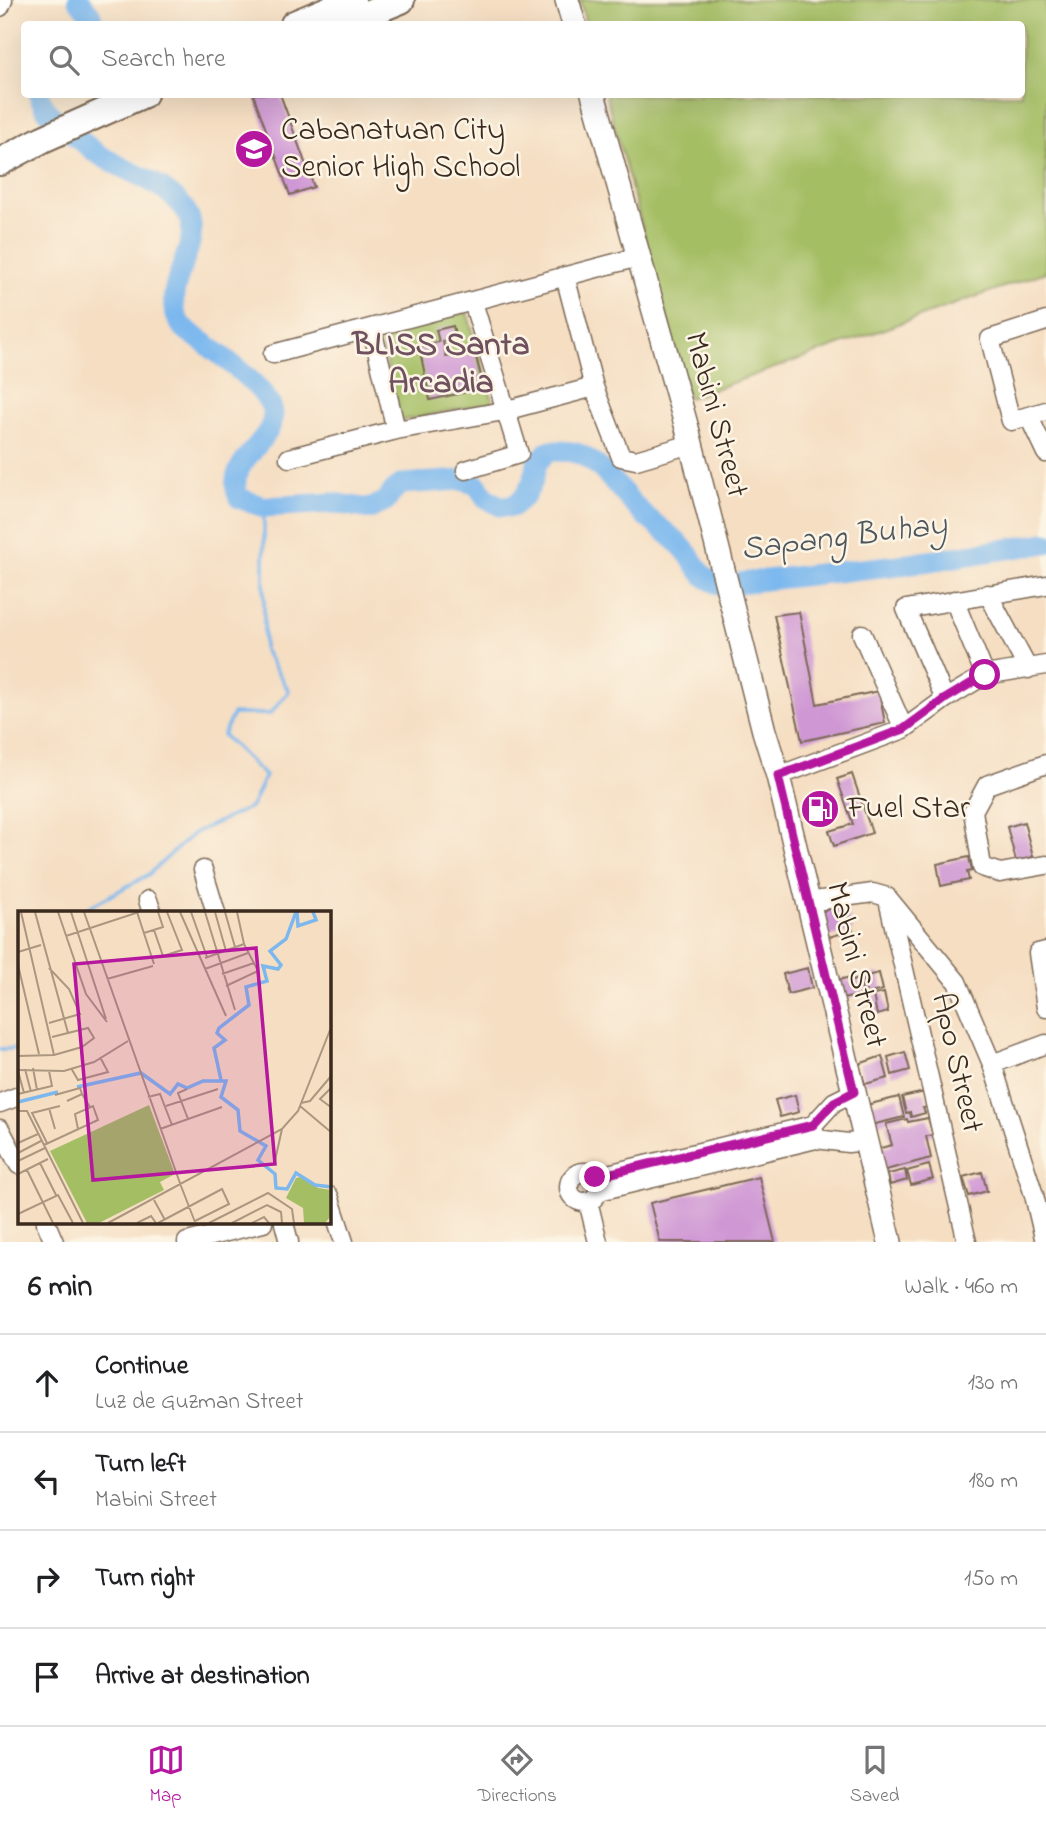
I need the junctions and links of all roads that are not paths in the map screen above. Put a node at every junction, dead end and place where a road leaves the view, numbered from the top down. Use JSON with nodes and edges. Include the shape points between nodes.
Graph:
{"nodes":[{"id":1,"x":3,"y":0,"type":"edge"},
{"id":2,"x":352,"y":0,"type":"edge"},
{"id":3,"x":401,"y":0,"type":"edge"},
{"id":4,"x":567,"y":0,"type":"edge"},
{"id":5,"x":0,"y":7,"type":"edge"},
{"id":6,"x":301,"y":21,"type":"edge"},
{"id":7,"x":349,"y":21,"type":"edge"},
{"id":8,"x":573,"y":21,"type":"edge"},
{"id":9,"x":138,"y":98,"type":"edge"},
{"id":10,"x":594,"y":98,"type":"edge"},
{"id":11,"x":0,"y":162,"type":"edge"},
{"id":12,"x":638,"y":257,"type":"junction"},
{"id":13,"x":565,"y":276,"type":"junction"},
{"id":14,"x":473,"y":302,"type":"junction"},
{"id":15,"x":1046,"y":321,"type":"edge"},
{"id":16,"x":372,"y":329,"type":"junction"},
{"id":17,"x":273,"y":354,"type":"dead end"},
{"id":18,"x":594,"y":387,"type":"junction"},
{"id":19,"x":504,"y":411,"type":"junction"},
{"id":20,"x":1037,"y":414,"type":"edge"},
{"id":21,"x":396,"y":430,"type":"junction"},
{"id":22,"x":691,"y":443,"type":"junction"},
{"id":23,"x":1046,"y":453,"type":"edge"},
{"id":24,"x":289,"y":458,"type":"dead end"},
{"id":25,"x":466,"y":470,"type":"dead end"},
{"id":26,"x":1045,"y":587,"type":"edge"},
{"id":27,"x":988,"y":594,"type":"junction"},
{"id":28,"x":954,"y":600,"type":"junction"},
{"id":29,"x":862,"y":634,"type":"dead end"},
{"id":30,"x":1037,"y":667,"type":"edge"},
{"id":31,"x":985,"y":675,"type":"junction"},
{"id":32,"x":945,"y":699,"type":"junction"},
{"id":33,"x":904,"y":729,"type":"junction"},
{"id":34,"x":1046,"y":764,"type":"edge"},
{"id":35,"x":778,"y":776,"type":"junction"},
{"id":36,"x":1046,"y":865,"type":"edge"},
{"id":37,"x":203,"y":870,"type":"dead end"},
{"id":38,"x":887,"y":897,"type":"junction"},
{"id":39,"x":807,"y":902,"type":"junction"},
{"id":40,"x":215,"y":911,"type":"edge"},
{"id":41,"x":1046,"y":951,"type":"edge"},
{"id":42,"x":1046,"y":1008,"type":"edge"},
{"id":43,"x":1046,"y":1044,"type":"edge"},
{"id":44,"x":992,"y":1064,"type":"junction"},
{"id":45,"x":854,"y":1092,"type":"junction"},
{"id":46,"x":18,"y":1096,"type":"edge"},
{"id":47,"x":0,"y":1103,"type":"edge"},
{"id":48,"x":0,"y":1129,"type":"edge"},
{"id":49,"x":814,"y":1132,"type":"junction"},
{"id":50,"x":866,"y":1141,"type":"junction"},
{"id":51,"x":18,"y":1161,"type":"edge"},
{"id":52,"x":331,"y":1201,"type":"edge"},
{"id":53,"x":46,"y":1224,"type":"edge"},
{"id":54,"x":259,"y":1224,"type":"edge"},
{"id":55,"x":284,"y":1224,"type":"edge"},
{"id":56,"x":228,"y":1232,"type":"edge"},
{"id":57,"x":54,"y":1242,"type":"edge"},
{"id":58,"x":187,"y":1242,"type":"edge"},
{"id":59,"x":289,"y":1242,"type":"edge"},
{"id":60,"x":344,"y":1242,"type":"edge"},
{"id":61,"x":598,"y":1242,"type":"edge"},
{"id":62,"x":890,"y":1242,"type":"edge"},
{"id":63,"x":967,"y":1242,"type":"edge"},
{"id":64,"x":1045,"y":1242,"type":"edge"}],
"edges":[{"from":1,"to":5,"type":"street"},
{"from":2,"to":6,"type":"highway"},
{"from":3,"to":7,"type":"highway"},
{"from":4,"to":8,"type":"main road"},
{"from":9,"to":11,"type":"highway"},
{"from":10,"to":12,"type":"main road","name":"Mabini Street"},
{"from":12,"to":13,"type":"street"},
{"from":12,"to":22,"type":"main road","name":"Mabini Street"},
{"from":13,"to":14,"type":"street"},
{"from":13,"to":18,"type":"street"},
{"from":14,"to":16,"type":"street"},
{"from":14,"to":19,"type":"street"},
{"from":15,"to":20,"type":"street","via":[[990,339],[1011,421]]},
{"from":16,"to":17,"type":"street"},
{"from":16,"to":21,"type":"street"},
{"from":18,"to":19,"type":"street"},
{"from":18,"to":22,"type":"street","via":[[621,457],[636,460]]},
{"from":19,"to":21,"type":"street"},
{"from":19,"to":25,"type":"street","via":[[519,454]]},
{"from":20,"to":23,"type":"street"},
{"from":21,"to":24,"type":"street"},
{"from":22,"to":35,"type":"main road","name":"Mabini Street"},
{"from":26,"to":27,"type":"street"},
{"from":27,"to":28,"type":"street"},
{"from":27,"to":30,"type":"street"},
{"from":28,"to":31,"type":"street"},
{"from":28,"to":32,"type":"street","via":[[906,610]]},
{"from":29,"to":33,"type":"street"},
{"from":30,"to":31,"type":"street"},
{"from":31,"to":32,"type":"street"},
{"from":32,"to":33,"type":"street"},
{"from":33,"to":35,"type":"street"},
{"from":34,"to":36,"type":"street","via":[[987,785],[973,811],[982,867],[1000,873]]},
{"from":35,"to":39,"type":"main road","name":"Mabini Street"},
{"from":37,"to":40,"type":"street"},
{"from":38,"to":39,"type":"street","via":[[873,893]]},
{"from":38,"to":44,"type":"street","via":[[957,982]]},
{"from":38,"to":63,"type":"street","name":"Apo Street"},
{"from":39,"to":45,"type":"main road","name":"Mabini Street"},
{"from":41,"to":42,"type":"street","via":[[1038,953]]},
{"from":43,"to":44,"type":"street"},
{"from":44,"to":64,"type":"street"},
{"from":45,"to":49,"type":"street","via":[[834,1102]]},
{"from":45,"to":50,"type":"main road","name":"Mabini Street"},
{"from":46,"to":47,"type":"street"},
{"from":48,"to":51,"type":"street"},
{"from":49,"to":50,"type":"street","via":[[848,1143]]},
{"from":49,"to":61,"type":"street","via":[[594,1190]]},
{"from":50,"to":62,"type":"main road","name":"Mabini Street"},
{"from":52,"to":60,"type":"street"},
{"from":53,"to":57,"type":"street"},
{"from":54,"to":56,"type":"street"},
{"from":55,"to":59,"type":"street"},
{"from":56,"to":58,"type":"street"}]}
